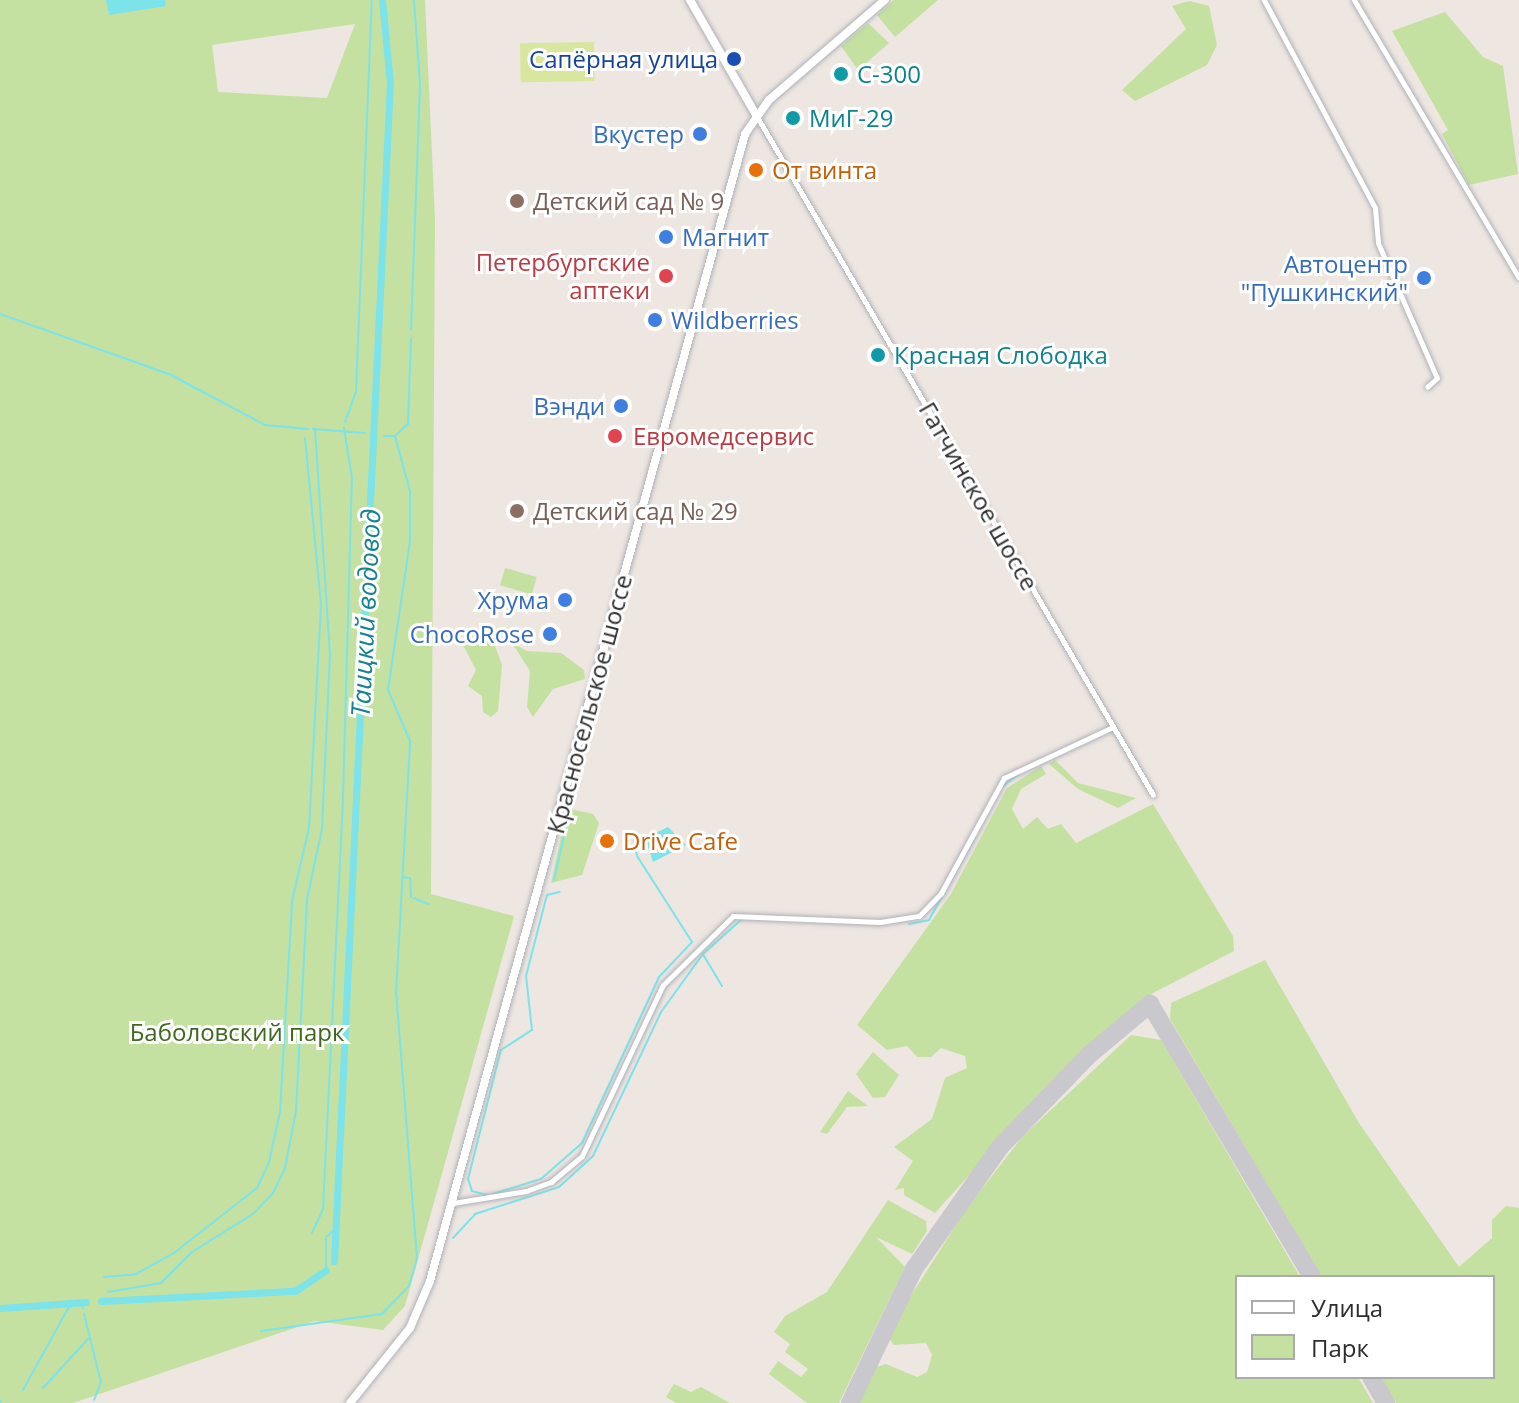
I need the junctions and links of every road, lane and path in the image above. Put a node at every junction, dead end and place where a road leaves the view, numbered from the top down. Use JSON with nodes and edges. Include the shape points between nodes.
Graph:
{"nodes":[{"id":1,"x":690,"y":0,"type":"edge"},
{"id":2,"x":885,"y":0,"type":"edge"},
{"id":3,"x":1264,"y":0,"type":"edge"},
{"id":4,"x":1354,"y":0,"type":"edge"},
{"id":5,"x":756,"y":115,"type":"junction"},
{"id":6,"x":1519,"y":278,"type":"edge"},
{"id":7,"x":1427,"y":387,"type":"dead end"},
{"id":8,"x":1113,"y":727,"type":"junction"},
{"id":9,"x":1153,"y":795,"type":"dead end"},
{"id":10,"x":453,"y":1203,"type":"junction"},
{"id":11,"x":350,"y":1403,"type":"edge"}],
"edges":[{"from":1,"to":5,"type":"main road"},
{"from":2,"to":5,"type":"main road"},
{"from":3,"to":7,"type":"street","via":[[1375,208],[1378,243],[1437,378]]},
{"from":4,"to":6,"type":"street"},
{"from":5,"to":8,"type":"street","name":"Гатчинское шоссе"},
{"from":5,"to":10,"type":"main road","name":"Красносельское шоссе","via":[[745,134]]},
{"from":8,"to":9,"type":"street","name":"Гатчинское шоссе"},
{"from":8,"to":10,"type":"street","via":[[1004,778],[941,893],[919,916],[880,922],[733,916],[663,985],[582,1156],[551,1182]]},
{"from":10,"to":11,"type":"main road","name":"Красносельское шоссе","via":[[419,1312]]}]}
